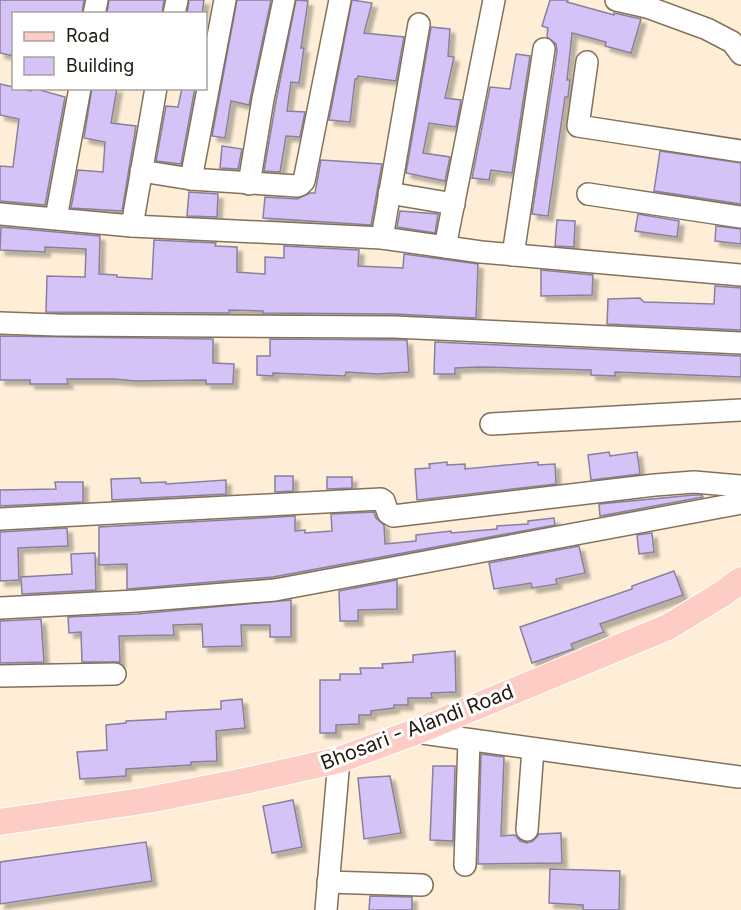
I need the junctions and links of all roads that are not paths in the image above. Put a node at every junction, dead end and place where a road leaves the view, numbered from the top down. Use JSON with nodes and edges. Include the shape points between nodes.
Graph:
{"nodes":[{"id":1,"x":225,"y":0,"type":"edge"},
{"id":2,"x":284,"y":0,"type":"edge"},
{"id":3,"x":340,"y":0,"type":"edge"},
{"id":4,"x":495,"y":0,"type":"edge"},
{"id":5,"x":616,"y":0,"type":"edge"},
{"id":6,"x":647,"y":3,"type":"edge"},
{"id":7,"x":419,"y":24,"type":"dead end"},
{"id":8,"x":544,"y":49,"type":"dead end"},
{"id":9,"x":741,"y":54,"type":"edge"},
{"id":10,"x":587,"y":62,"type":"dead end"},
{"id":11,"x":80,"y":90,"type":"edge"},
{"id":12,"x":156,"y":90,"type":"edge"},
{"id":13,"x":741,"y":151,"type":"edge"},
{"id":14,"x":141,"y":171,"type":"junction"},
{"id":15,"x":191,"y":179,"type":"junction"},
{"id":16,"x":249,"y":184,"type":"junction"},
{"id":17,"x":390,"y":193,"type":"junction"},
{"id":18,"x":588,"y":194,"type":"dead end"},
{"id":19,"x":454,"y":204,"type":"junction"},
{"id":20,"x":0,"y":214,"type":"edge"},
{"id":21,"x":741,"y":217,"type":"edge"},
{"id":22,"x":56,"y":218,"type":"junction"},
{"id":23,"x":132,"y":226,"type":"junction"},
{"id":24,"x":382,"y":238,"type":"junction"},
{"id":25,"x":445,"y":247,"type":"junction"},
{"id":26,"x":513,"y":255,"type":"junction"},
{"id":27,"x":741,"y":275,"type":"edge"},
{"id":28,"x":0,"y":323,"type":"edge"},
{"id":29,"x":741,"y":343,"type":"edge"},
{"id":30,"x":741,"y":410,"type":"edge"},
{"id":31,"x":491,"y":424,"type":"dead end"},
{"id":32,"x":741,"y":486,"type":"edge"},
{"id":33,"x":741,"y":502,"type":"edge"},
{"id":34,"x":0,"y":519,"type":"edge"},
{"id":35,"x":741,"y":580,"type":"edge"},
{"id":36,"x":0,"y":608,"type":"edge"},
{"id":37,"x":115,"y":674,"type":"dead end"},
{"id":38,"x":0,"y":676,"type":"edge"},
{"id":39,"x":415,"y":732,"type":"junction"},
{"id":40,"x":469,"y":740,"type":"junction"},
{"id":41,"x":533,"y":749,"type":"junction"},
{"id":42,"x":339,"y":760,"type":"junction"},
{"id":43,"x":739,"y":777,"type":"dead end"},
{"id":44,"x":0,"y":822,"type":"edge"},
{"id":45,"x":527,"y":830,"type":"dead end"},
{"id":46,"x":465,"y":865,"type":"dead end"},
{"id":47,"x":328,"y":882,"type":"junction"},
{"id":48,"x":422,"y":885,"type":"dead end"},
{"id":49,"x":326,"y":910,"type":"edge"}],
"edges":[{"from":1,"to":15,"type":"street"},
{"from":2,"to":16,"type":"street"},
{"from":3,"to":16,"type":"street","via":[[304,181],[297,186]]},
{"from":4,"to":19,"type":"street"},
{"from":5,"to":6,"type":"street"},
{"from":6,"to":9,"type":"street","via":[[732,42]]},
{"from":7,"to":17,"type":"street"},
{"from":8,"to":26,"type":"street"},
{"from":10,"to":13,"type":"street","via":[[578,126]]},
{"from":11,"to":22,"type":"street"},
{"from":12,"to":14,"type":"street"},
{"from":14,"to":15,"type":"street"},
{"from":14,"to":23,"type":"street"},
{"from":15,"to":16,"type":"street"},
{"from":17,"to":19,"type":"street"},
{"from":17,"to":24,"type":"street"},
{"from":18,"to":21,"type":"street"},
{"from":19,"to":25,"type":"street"},
{"from":20,"to":22,"type":"street"},
{"from":22,"to":23,"type":"street"},
{"from":23,"to":24,"type":"street"},
{"from":24,"to":25,"type":"street"},
{"from":25,"to":26,"type":"street"},
{"from":26,"to":27,"type":"street"},
{"from":28,"to":29,"type":"street","via":[[394,327]]},
{"from":30,"to":31,"type":"street"},
{"from":32,"to":34,"type":"street","via":[[694,482],[655,485],[393,516],[381,499]]},
{"from":33,"to":36,"type":"street","via":[[275,590]]},
{"from":35,"to":39,"type":"main road","name":"Bhosari - Alandi Road","via":[[668,627]]},
{"from":37,"to":38,"type":"street"},
{"from":39,"to":40,"type":"street"},
{"from":39,"to":42,"type":"main road","name":"Bhosari - Alandi Road"},
{"from":40,"to":41,"type":"street"},
{"from":40,"to":46,"type":"street"},
{"from":41,"to":43,"type":"street"},
{"from":41,"to":45,"type":"street"},
{"from":42,"to":44,"type":"main road","name":"Bhosari - Alandi Road","via":[[148,800]]},
{"from":42,"to":47,"type":"street"},
{"from":47,"to":48,"type":"street"},
{"from":47,"to":49,"type":"street"}]}
